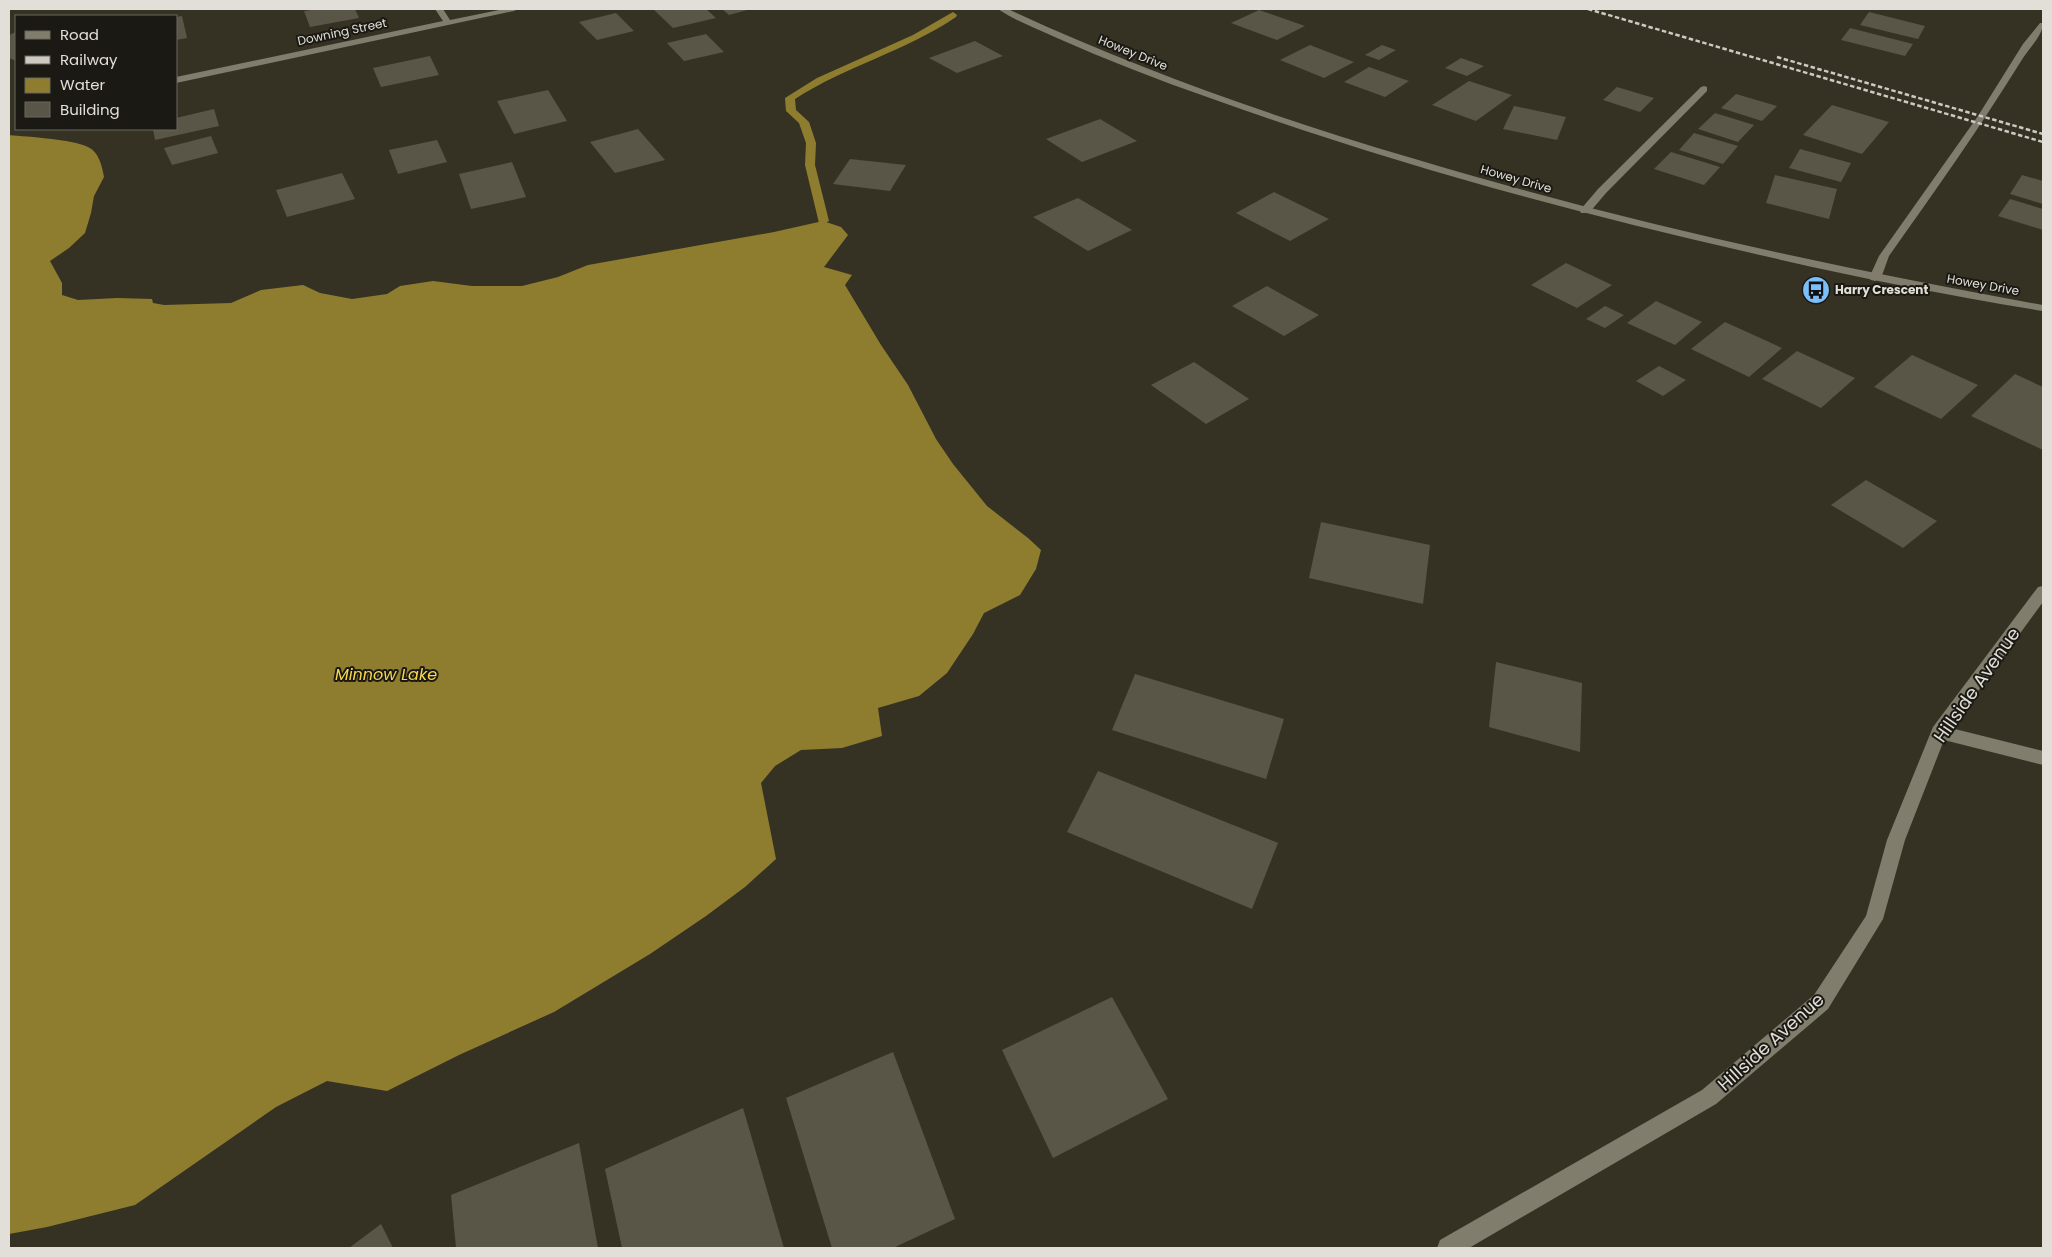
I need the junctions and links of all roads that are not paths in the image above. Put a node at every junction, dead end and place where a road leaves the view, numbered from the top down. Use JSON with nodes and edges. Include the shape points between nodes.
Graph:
{"nodes":[{"id":1,"x":439,"y":9,"type":"edge"},
{"id":2,"x":514,"y":9,"type":"edge"},
{"id":3,"x":1002,"y":9,"type":"edge"},
{"id":4,"x":448,"y":22,"type":"junction"},
{"id":5,"x":2043,"y":26,"type":"edge"},
{"id":6,"x":178,"y":80,"type":"edge"},
{"id":7,"x":1704,"y":89,"type":"dead end"},
{"id":8,"x":1585,"y":211,"type":"junction"},
{"id":9,"x":1875,"y":278,"type":"junction"},
{"id":10,"x":2043,"y":308,"type":"edge"},
{"id":11,"x":2043,"y":591,"type":"edge"},
{"id":12,"x":1939,"y":732,"type":"junction"},
{"id":13,"x":2043,"y":758,"type":"edge"},
{"id":14,"x":1448,"y":1248,"type":"edge"}],
"edges":[{"from":1,"to":4,"type":"street"},
{"from":2,"to":4,"type":"street","name":"Downing Street"},
{"from":3,"to":8,"type":"street","name":"Howey Drive","via":[[1132,67],[1259,113]]},
{"from":4,"to":6,"type":"street","name":"Downing Street"},
{"from":5,"to":9,"type":"street","via":[[2026,46],[1982,116],[1884,256]]},
{"from":7,"to":8,"type":"street"},
{"from":8,"to":9,"type":"street","name":"Howey Drive","via":[[1716,244]]},
{"from":9,"to":10,"type":"street","name":"Howey Drive"},
{"from":11,"to":12,"type":"street","name":"Hillside Avenue"},
{"from":12,"to":13,"type":"street"},
{"from":12,"to":14,"type":"street","name":"Hillside Avenue","via":[[1896,840],[1874,919],[1821,1002],[1709,1097]]}]}
